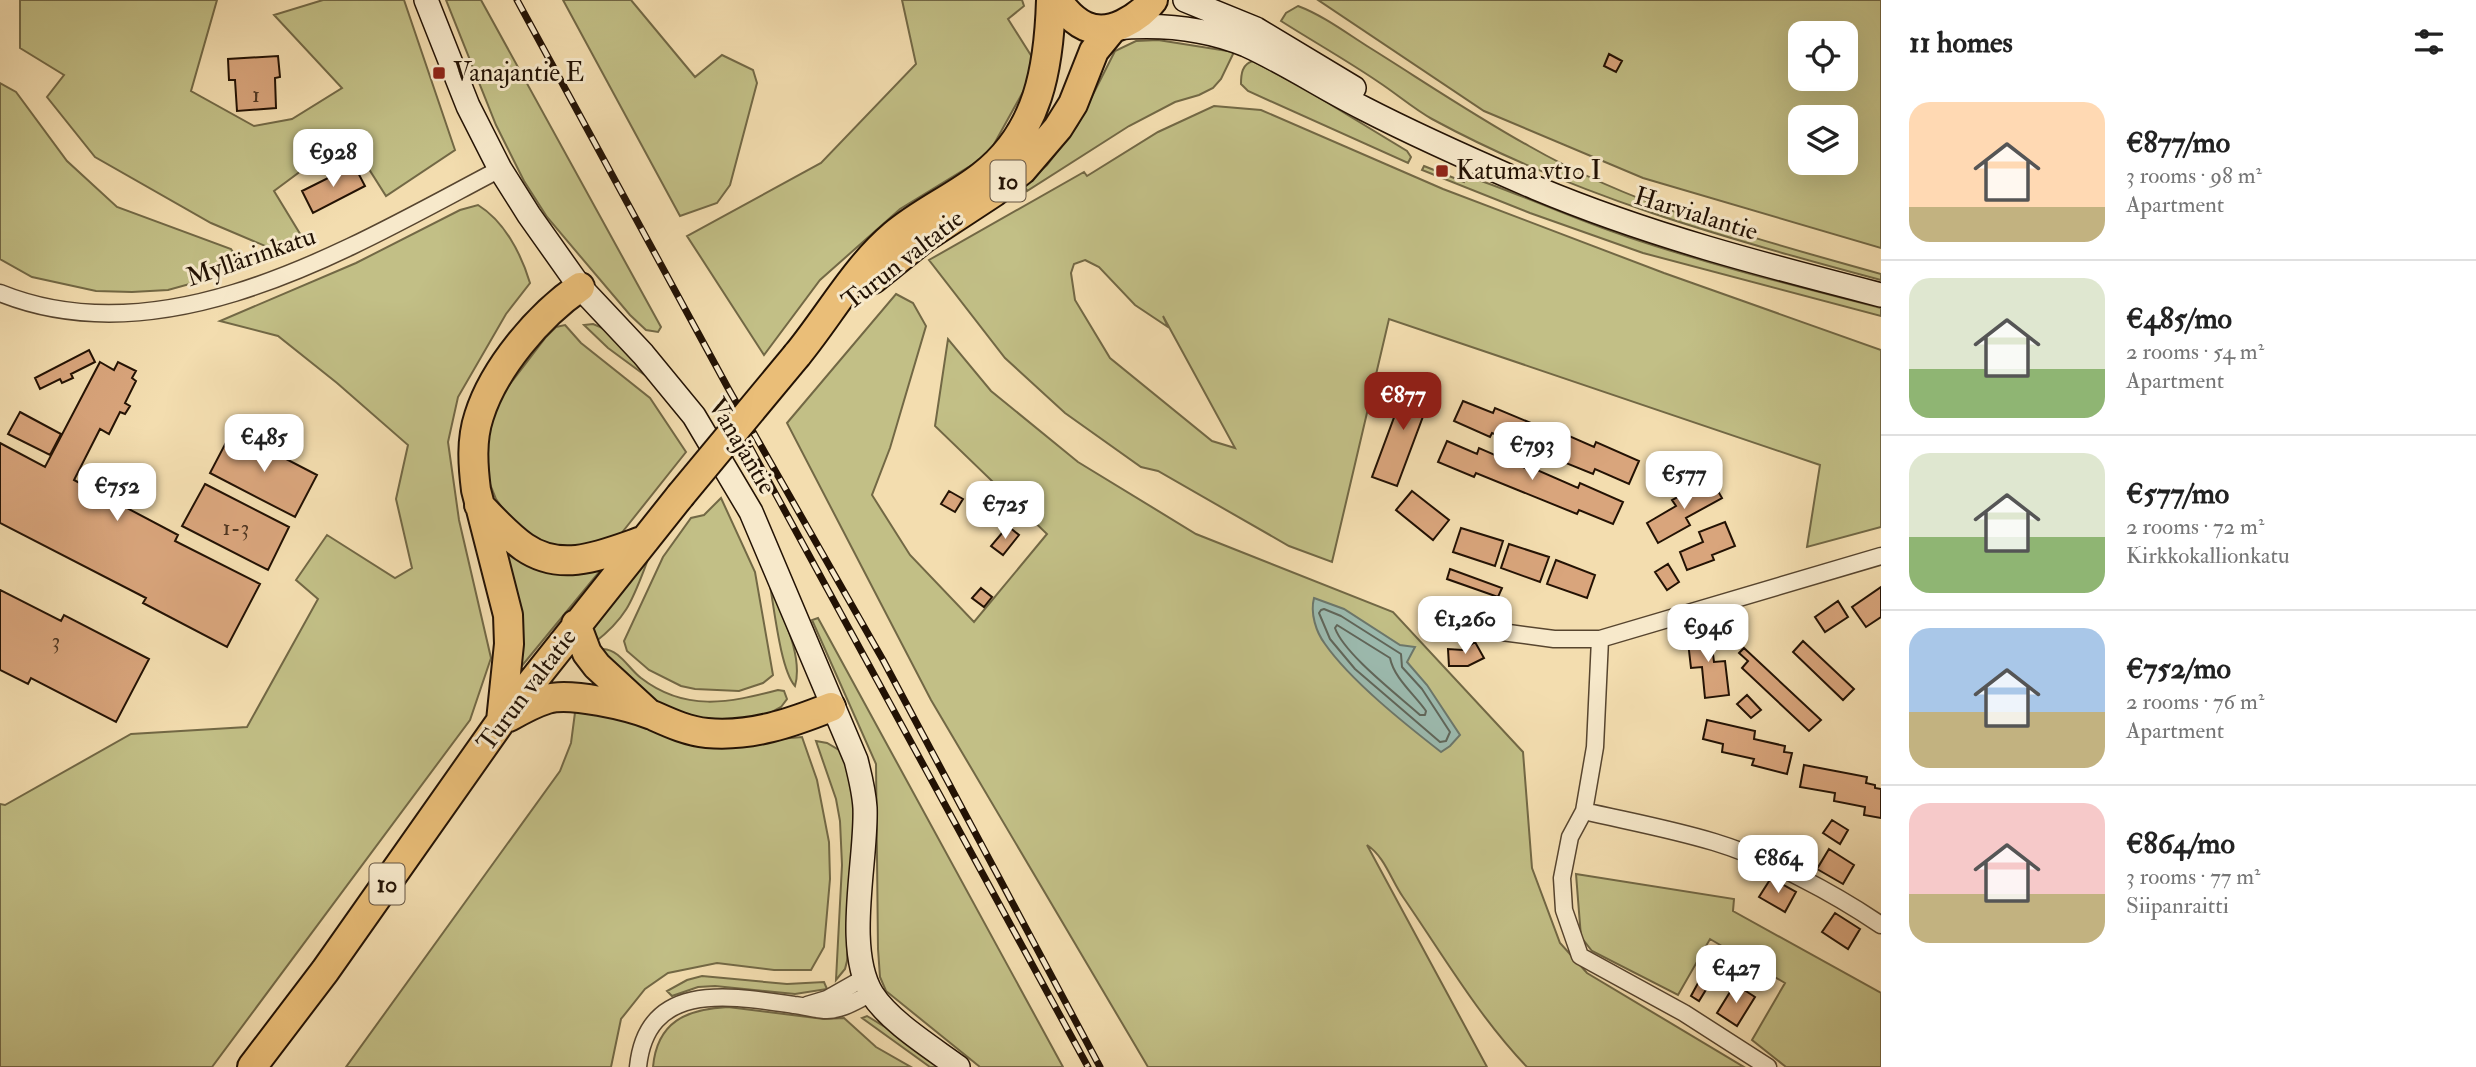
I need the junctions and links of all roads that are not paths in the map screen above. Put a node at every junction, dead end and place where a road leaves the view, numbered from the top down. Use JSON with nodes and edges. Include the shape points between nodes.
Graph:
{"nodes":[{"id":1,"x":426,"y":0,"type":"edge"},
{"id":2,"x":1051,"y":0,"type":"edge"},
{"id":3,"x":1057,"y":0,"type":"edge"},
{"id":4,"x":1153,"y":0,"type":"edge"},
{"id":5,"x":1185,"y":0,"type":"edge"},
{"id":6,"x":1114,"y":28,"type":"junction"},
{"id":7,"x":1461,"y":154,"type":"junction"},
{"id":8,"x":500,"y":169,"type":"junction"},
{"id":9,"x":580,"y":287,"type":"junction"},
{"id":10,"x":0,"y":293,"type":"edge"},
{"id":11,"x":1881,"y":295,"type":"edge"},
{"id":12,"x":820,"y":327,"type":"junction"},
{"id":13,"x":479,"y":505,"type":"junction"},
{"id":14,"x":645,"y":540,"type":"junction"},
{"id":15,"x":1881,"y":556,"type":"edge"},
{"id":16,"x":576,"y":624,"type":"junction"},
{"id":17,"x":1489,"y":626,"type":"dead end"},
{"id":18,"x":1600,"y":639,"type":"junction"},
{"id":19,"x":831,"y":707,"type":"junction"},
{"id":20,"x":649,"y":714,"type":"junction"},
{"id":21,"x":501,"y":721,"type":"junction"},
{"id":22,"x":1584,"y":811,"type":"junction"},
{"id":23,"x":1881,"y":925,"type":"edge"},
{"id":24,"x":868,"y":986,"type":"junction"},
{"id":25,"x":252,"y":1067,"type":"edge"},
{"id":26,"x":638,"y":1067,"type":"edge"},
{"id":27,"x":958,"y":1067,"type":"edge"},
{"id":28,"x":1768,"y":1067,"type":"edge"}],
"edges":[{"from":1,"to":8,"type":"street","name":"Vanajantie","via":[[468,106]]},
{"from":2,"to":12,"type":"highway","name":"Turun valtatie","number":"10","via":[[1044,77],[1015,142],[982,176],[893,236]]},
{"from":3,"to":6,"type":"highway","via":[[1085,27],[1094,31]]},
{"from":4,"to":6,"type":"highway","number":"10","via":[[1135,18]]},
{"from":5,"to":7,"type":"street","name":"Harvialantie","via":[[1278,41]]},
{"from":6,"to":7,"type":"street","name":"Harvialantie","via":[[1180,29],[1244,45]]},
{"from":6,"to":12,"type":"highway","name":"Turun valtatie","number":"10","via":[[1094,51],[1058,128],[1022,170],[887,266]]},
{"from":7,"to":11,"type":"street","name":"Harvialantie","via":[[1623,221],[1738,258]]},
{"from":8,"to":9,"type":"street","name":"Vanajantie"},
{"from":8,"to":10,"type":"street","name":"Myllärinkatu","via":[[308,266],[201,303],[149,312],[97,312],[29,303]]},
{"from":9,"to":13,"type":"highway","via":[[556,303],[526,338],[486,398],[478,417],[474,453]]},
{"from":9,"to":19,"type":"street","name":"Vanajantie","via":[[694,416],[751,512]]},
{"from":12,"to":14,"type":"highway","name":"Turun valtatie","number":"10","bridge":true},
{"from":13,"to":14,"type":"highway","via":[[523,546],[542,557],[578,561]]},
{"from":13,"to":21,"type":"highway","via":[[508,615]]},
{"from":14,"to":16,"type":"highway","name":"Turun valtatie","number":"10"},
{"from":15,"to":18,"type":"street"},
{"from":16,"to":20,"type":"highway","via":[[597,666]]},
{"from":16,"to":21,"type":"highway","name":"Turun valtatie","number":"10"},
{"from":17,"to":18,"type":"street","via":[[1494,631],[1553,639]]},
{"from":18,"to":22,"type":"street","via":[[1595,747]]},
{"from":19,"to":20,"type":"highway","via":[[774,727],[722,734],[686,729]]},
{"from":19,"to":24,"type":"street","name":"Vanajantie","via":[[862,784],[865,809],[859,923]]},
{"from":20,"to":21,"type":"highway","via":[[587,698],[559,696]]},
{"from":21,"to":25,"type":"highway","name":"Turun valtatie","number":"10"},
{"from":22,"to":23,"type":"street","via":[[1737,850],[1782,869]]},
{"from":22,"to":28,"type":"street","via":[[1570,837],[1562,878],[1564,910],[1580,956],[1684,1013]]},
{"from":24,"to":26,"type":"street","via":[[802,1006],[713,996],[689,1001],[657,1020],[641,1050]]},
{"from":24,"to":27,"type":"street","via":[[883,1008]]}]}
